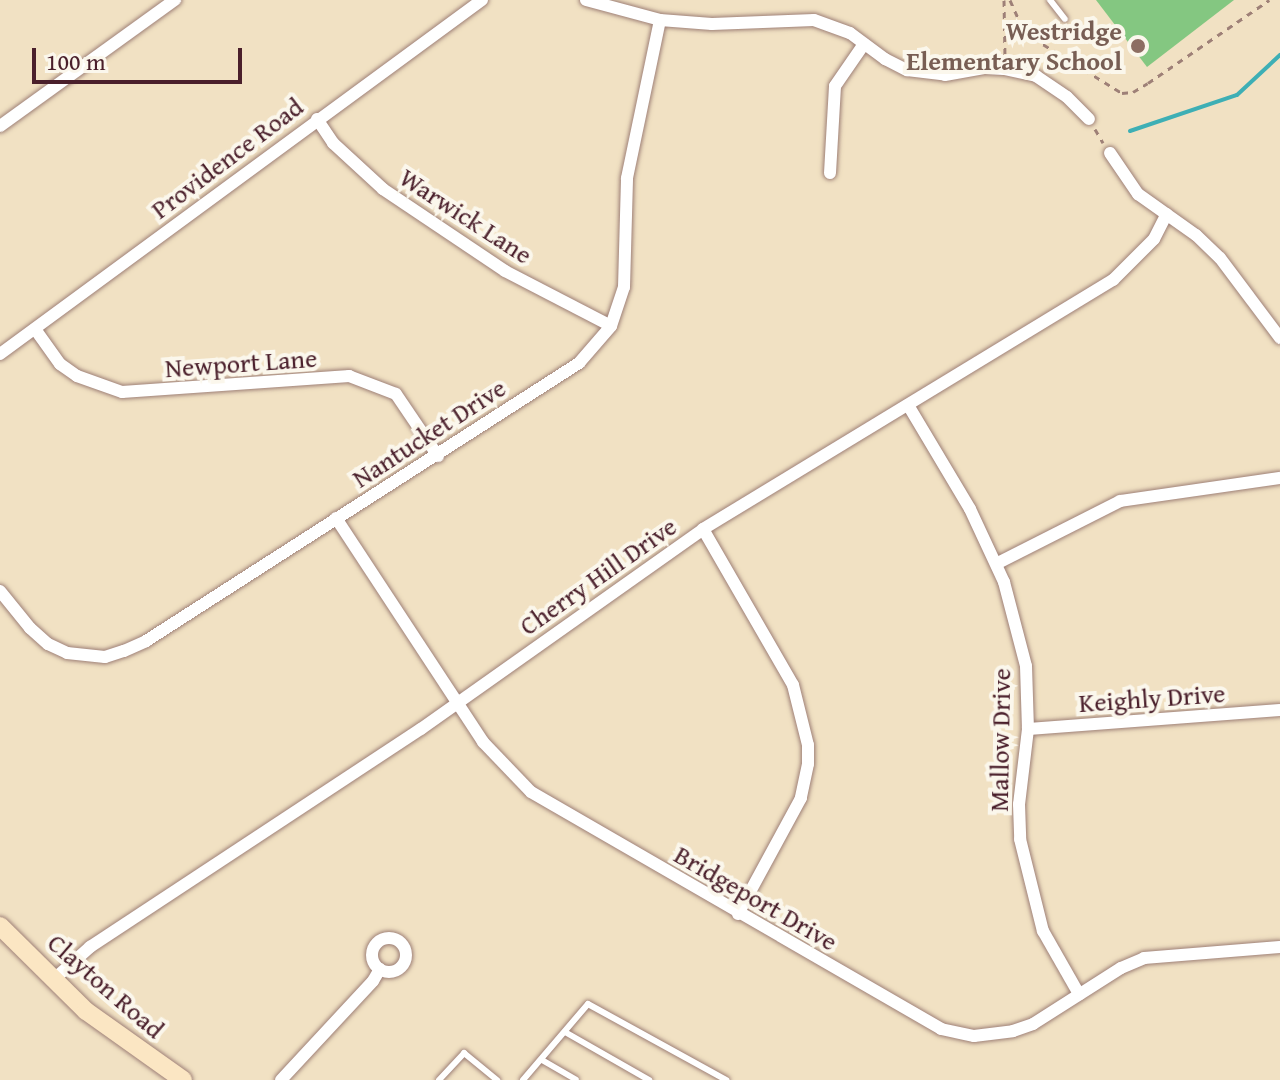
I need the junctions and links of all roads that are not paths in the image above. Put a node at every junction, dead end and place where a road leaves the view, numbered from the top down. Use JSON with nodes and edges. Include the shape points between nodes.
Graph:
{"nodes":[{"id":1,"x":175,"y":0,"type":"edge"},
{"id":2,"x":482,"y":0,"type":"edge"},
{"id":3,"x":586,"y":0,"type":"edge"},
{"id":4,"x":1050,"y":0,"type":"edge"},
{"id":5,"x":1065,"y":19,"type":"dead end"},
{"id":6,"x":660,"y":20,"type":"junction"},
{"id":7,"x":864,"y":44,"type":"junction"},
{"id":8,"x":317,"y":119,"type":"junction"},
{"id":9,"x":1089,"y":119,"type":"dead end"},
{"id":10,"x":0,"y":126,"type":"edge"},
{"id":11,"x":1110,"y":153,"type":"dead end"},
{"id":12,"x":830,"y":173,"type":"dead end"},
{"id":13,"x":1167,"y":214,"type":"junction"},
{"id":14,"x":611,"y":326,"type":"junction"},
{"id":15,"x":35,"y":329,"type":"junction"},
{"id":16,"x":1280,"y":338,"type":"edge"},
{"id":17,"x":0,"y":354,"type":"edge"},
{"id":18,"x":908,"y":405,"type":"junction"},
{"id":19,"x":438,"y":456,"type":"junction"},
{"id":20,"x":1280,"y":478,"type":"edge"},
{"id":21,"x":336,"y":518,"type":"junction"},
{"id":22,"x":703,"y":529,"type":"junction"},
{"id":23,"x":998,"y":563,"type":"junction"},
{"id":24,"x":0,"y":591,"type":"edge"},
{"id":25,"x":456,"y":704,"type":"junction"},
{"id":26,"x":1280,"y":710,"type":"edge"},
{"id":27,"x":1028,"y":729,"type":"junction"},
{"id":28,"x":738,"y":914,"type":"junction"},
{"id":29,"x":0,"y":926,"type":"edge"},
{"id":30,"x":1280,"y":947,"type":"edge"},
{"id":31,"x":380,"y":969,"type":"dead end"},
{"id":32,"x":53,"y":980,"type":"junction"},
{"id":33,"x":1079,"y":994,"type":"junction"},
{"id":34,"x":565,"y":1032,"type":"junction"},
{"id":35,"x":542,"y":1060,"type":"junction"},
{"id":36,"x":183,"y":1080,"type":"edge"},
{"id":37,"x":281,"y":1080,"type":"edge"},
{"id":38,"x":439,"y":1080,"type":"edge"},
{"id":39,"x":497,"y":1080,"type":"edge"},
{"id":40,"x":523,"y":1080,"type":"edge"},
{"id":41,"x":576,"y":1080,"type":"edge"},
{"id":42,"x":649,"y":1080,"type":"edge"},
{"id":43,"x":726,"y":1080,"type":"edge"}],
"edges":[{"from":1,"to":10,"type":"street"},
{"from":2,"to":8,"type":"street","name":"Providence Road"},
{"from":3,"to":6,"type":"street"},
{"from":4,"to":5,"type":"lane"},
{"from":6,"to":7,"type":"street","via":[[814,20]]},
{"from":6,"to":14,"type":"street","name":"Nantucket Drive","via":[[630,157],[624,287]]},
{"from":7,"to":9,"type":"street","via":[[907,70],[925,74],[1004,69],[1036,76]]},
{"from":7,"to":12,"type":"street","via":[[835,86]]},
{"from":8,"to":14,"type":"street","name":"Warwick Lane","via":[[333,143],[383,189],[505,271]]},
{"from":8,"to":15,"type":"street","name":"Providence Road"},
{"from":11,"to":13,"type":"street","via":[[1138,194]]},
{"from":13,"to":16,"type":"street","via":[[1220,258]]},
{"from":13,"to":18,"type":"street","name":"Cherry Hill Drive","via":[[1154,239],[1113,280]]},
{"from":14,"to":19,"type":"street","name":"Nantucket Drive","via":[[579,363]]},
{"from":15,"to":17,"type":"street","name":"Providence Road"},
{"from":15,"to":19,"type":"street","name":"Newport Lane","via":[[60,364],[122,392],[349,376],[396,394]]},
{"from":18,"to":22,"type":"street","name":"Cherry Hill Drive"},
{"from":18,"to":23,"type":"street","name":"Mallow Drive"},
{"from":19,"to":21,"type":"street","name":"Nantucket Drive"},
{"from":20,"to":23,"type":"street","via":[[1120,501]]},
{"from":21,"to":24,"type":"street","name":"Nantucket Drive","via":[[146,641],[105,657],[67,653],[48,644]]},
{"from":21,"to":25,"type":"street","name":"Bridgeport Drive"},
{"from":22,"to":25,"type":"street","name":"Cherry Hill Drive"},
{"from":22,"to":28,"type":"street","via":[[793,685],[808,745],[801,798]]},
{"from":23,"to":27,"type":"street","name":"Mallow Drive","via":[[1026,666]]},
{"from":25,"to":28,"type":"street","name":"Bridgeport Drive","via":[[483,742],[531,792]]},
{"from":25,"to":32,"type":"street","name":"Cherry Hill Drive","via":[[90,947]]},
{"from":26,"to":27,"type":"street","name":"Keighly Drive"},
{"from":27,"to":33,"type":"street","name":"Mallow Drive","via":[[1019,804],[1027,873],[1043,931]]},
{"from":28,"to":33,"type":"street","name":"Bridgeport Drive","via":[[952,1032],[974,1036],[1013,1031]]},
{"from":29,"to":32,"type":"main road","name":"Clayton Road"},
{"from":30,"to":33,"type":"street","name":"Bridgeport Drive","via":[[1144,958]]},
{"from":31,"to":37,"type":"street"},
{"from":32,"to":36,"type":"main road","name":"Clayton Road","via":[[130,1045]]},
{"from":34,"to":35,"type":"lane"},
{"from":34,"to":42,"type":"lane"},
{"from":34,"to":43,"type":"lane","via":[[588,1004]]},
{"from":35,"to":40,"type":"lane"},
{"from":35,"to":41,"type":"lane"},
{"from":38,"to":39,"type":"lane","via":[[464,1053]]}]}
